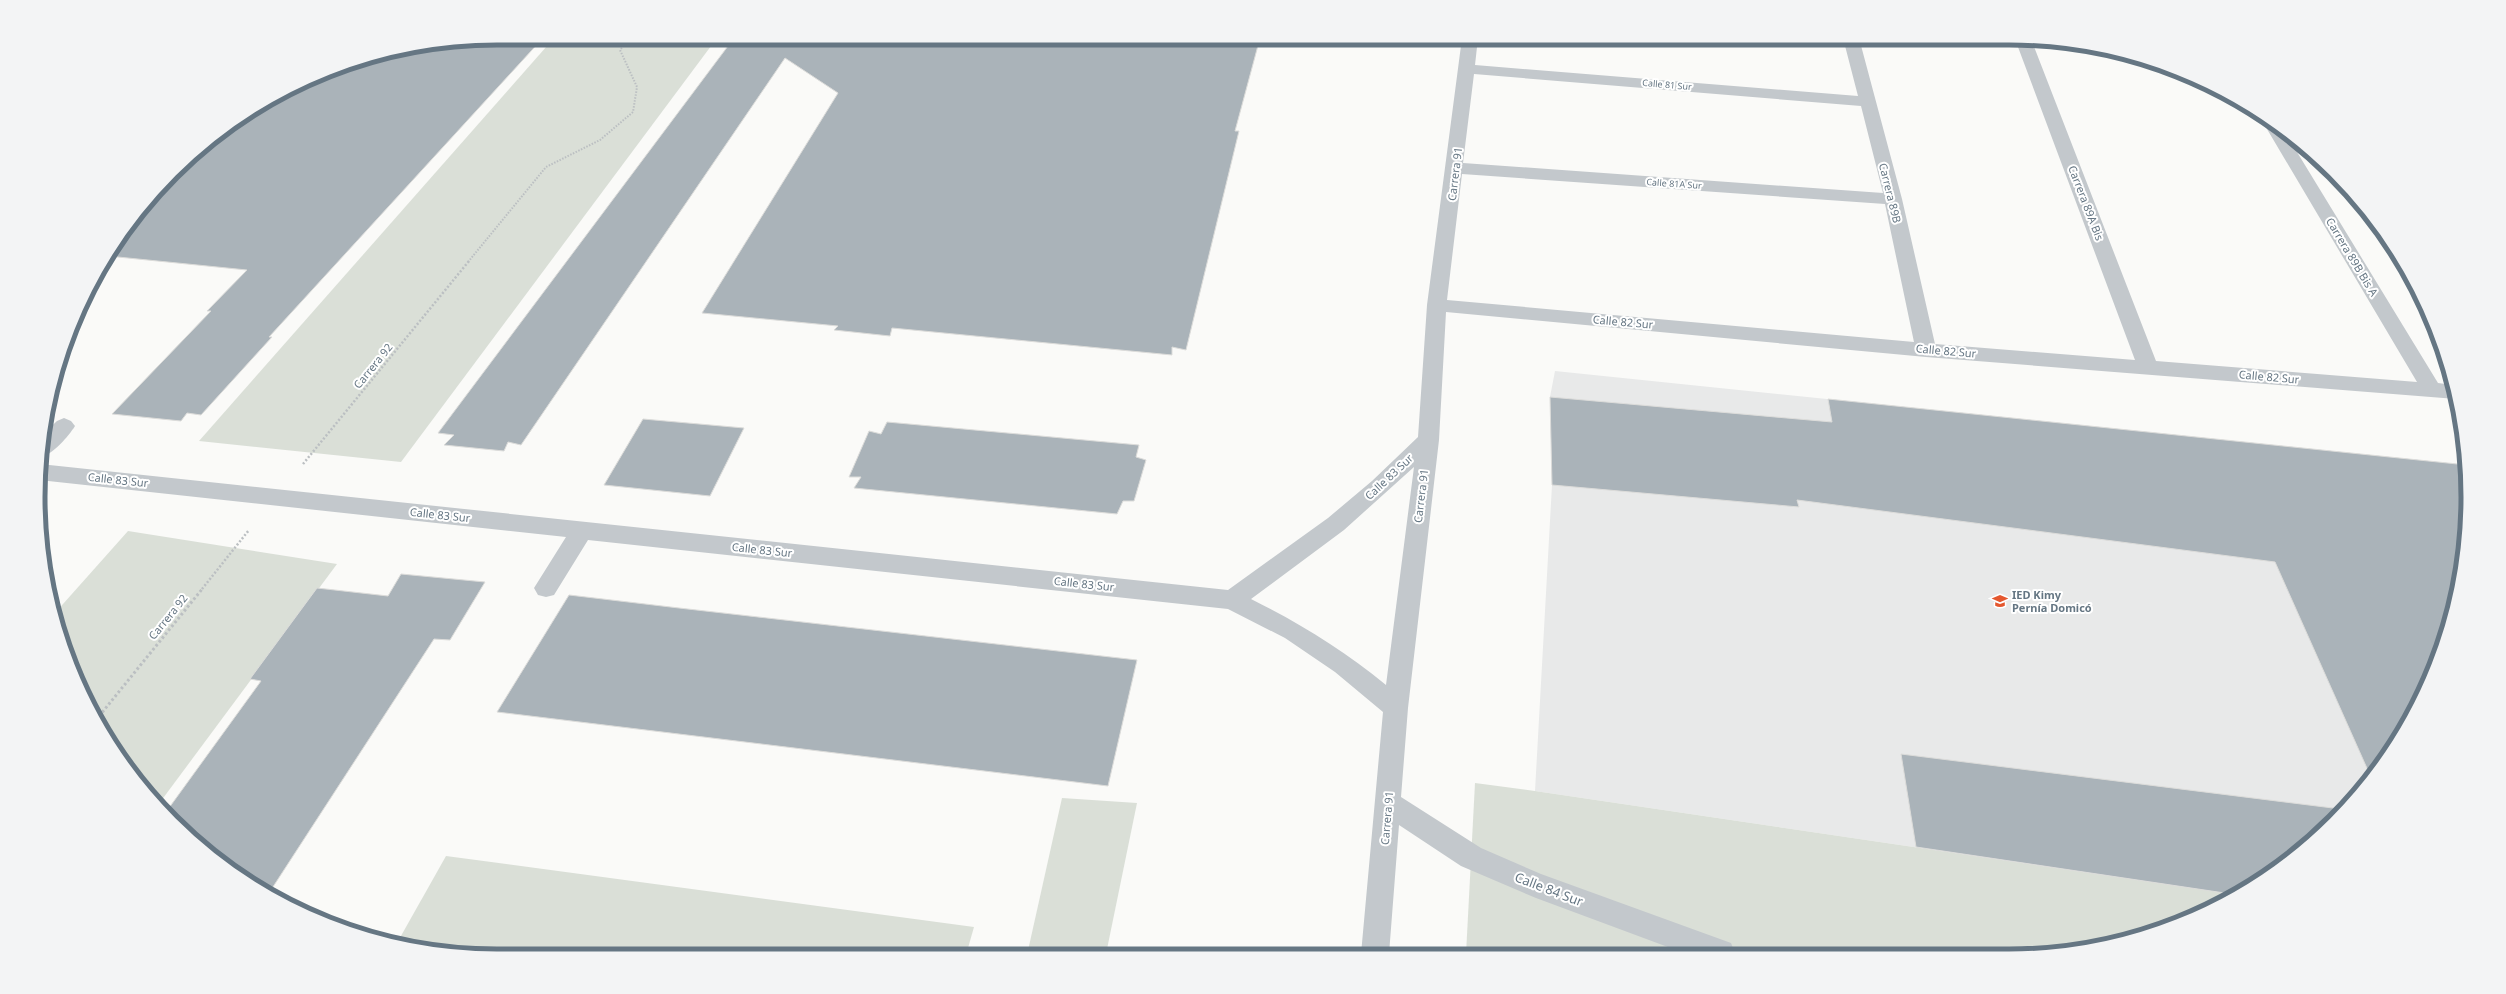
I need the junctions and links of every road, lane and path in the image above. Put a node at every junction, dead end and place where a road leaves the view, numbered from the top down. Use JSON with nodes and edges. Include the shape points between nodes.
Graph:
{"nodes":[{"id":1,"x":624,"y":45,"type":"edge"},
{"id":2,"x":1469,"y":45,"type":"edge"},
{"id":3,"x":1853,"y":45,"type":"edge"},
{"id":4,"x":2026,"y":46,"type":"edge"},
{"id":5,"x":1467,"y":69,"type":"junction"},
{"id":6,"x":1867,"y":102,"type":"junction"},
{"id":7,"x":2278,"y":134,"type":"edge"},
{"id":8,"x":1456,"y":168,"type":"junction"},
{"id":9,"x":1893,"y":199,"type":"junction"},
{"id":10,"x":1437,"y":306,"type":"junction"},
{"id":11,"x":1926,"y":350,"type":"junction"},
{"id":12,"x":2148,"y":366,"type":"junction"},
{"id":13,"x":2432,"y":390,"type":"junction"},
{"id":14,"x":2448,"y":391,"type":"edge"},
{"id":15,"x":64,"y":426,"type":"dead end"},
{"id":16,"x":1428,"y":440,"type":"junction"},
{"id":17,"x":49,"y":441,"type":"edge"},
{"id":18,"x":46,"y":473,"type":"edge"},
{"id":19,"x":276,"y":497,"type":"junction"},
{"id":20,"x":582,"y":530,"type":"junction"},
{"id":21,"x":546,"y":588,"type":"dead end"},
{"id":22,"x":1232,"y":600,"type":"junction"},
{"id":23,"x":1396,"y":708,"type":"junction"},
{"id":24,"x":101,"y":714,"type":"edge"},
{"id":25,"x":1388,"y":803,"type":"junction"},
{"id":26,"x":1375,"y":949,"type":"edge"},
{"id":27,"x":1711,"y":949,"type":"edge"}],
"edges":[{"from":1,"to":19,"type":"path","name":"Carrera 92","via":[[620,50],[637,87],[633,112],[600,140],[546,167]]},
{"from":2,"to":5,"type":"street","name":"Carrera 91"},
{"from":3,"to":6,"type":"street","name":"Carrera 89B"},
{"from":4,"to":12,"type":"street","name":"Carrera 89A Bis"},
{"from":5,"to":6,"type":"street","name":"Calle 81 Sur"},
{"from":5,"to":8,"type":"street","name":"Carrera 91"},
{"from":6,"to":9,"type":"street","name":"Carrera 89B"},
{"from":7,"to":13,"type":"street","name":"Carrera 89B Bis A"},
{"from":8,"to":9,"type":"street","name":"Calle 81A Sur"},
{"from":8,"to":10,"type":"street","name":"Carrera 91"},
{"from":9,"to":11,"type":"street","name":"Carrera 89B"},
{"from":10,"to":11,"type":"street","name":"Calle 82 Sur"},
{"from":10,"to":16,"type":"street","name":"Carrera 91"},
{"from":11,"to":12,"type":"street","name":"Calle 82 Sur"},
{"from":12,"to":13,"type":"street","name":"Calle 82 Sur"},
{"from":13,"to":14,"type":"street","name":"Calle 82 Sur"},
{"from":15,"to":17,"type":"street"},
{"from":16,"to":22,"type":"street","name":"Calle 83 Sur","via":[[1380,487],[1336,524]]},
{"from":16,"to":23,"type":"street","name":"Carrera 91"},
{"from":18,"to":19,"type":"street","name":"Calle 83 Sur"},
{"from":19,"to":20,"type":"street","name":"Calle 83 Sur"},
{"from":19,"to":24,"type":"path","name":"Carrera 92"},
{"from":20,"to":21,"type":"street"},
{"from":20,"to":22,"type":"street","name":"Calle 83 Sur"},
{"from":22,"to":23,"type":"street","via":[[1293,631],[1344,665]]},
{"from":23,"to":25,"type":"street","name":"Carrera 91"},
{"from":25,"to":26,"type":"street","name":"Carrera 91"},
{"from":25,"to":27,"type":"street","name":"Calle 84 Sur","via":[[1471,857],[1536,885]]}]}
